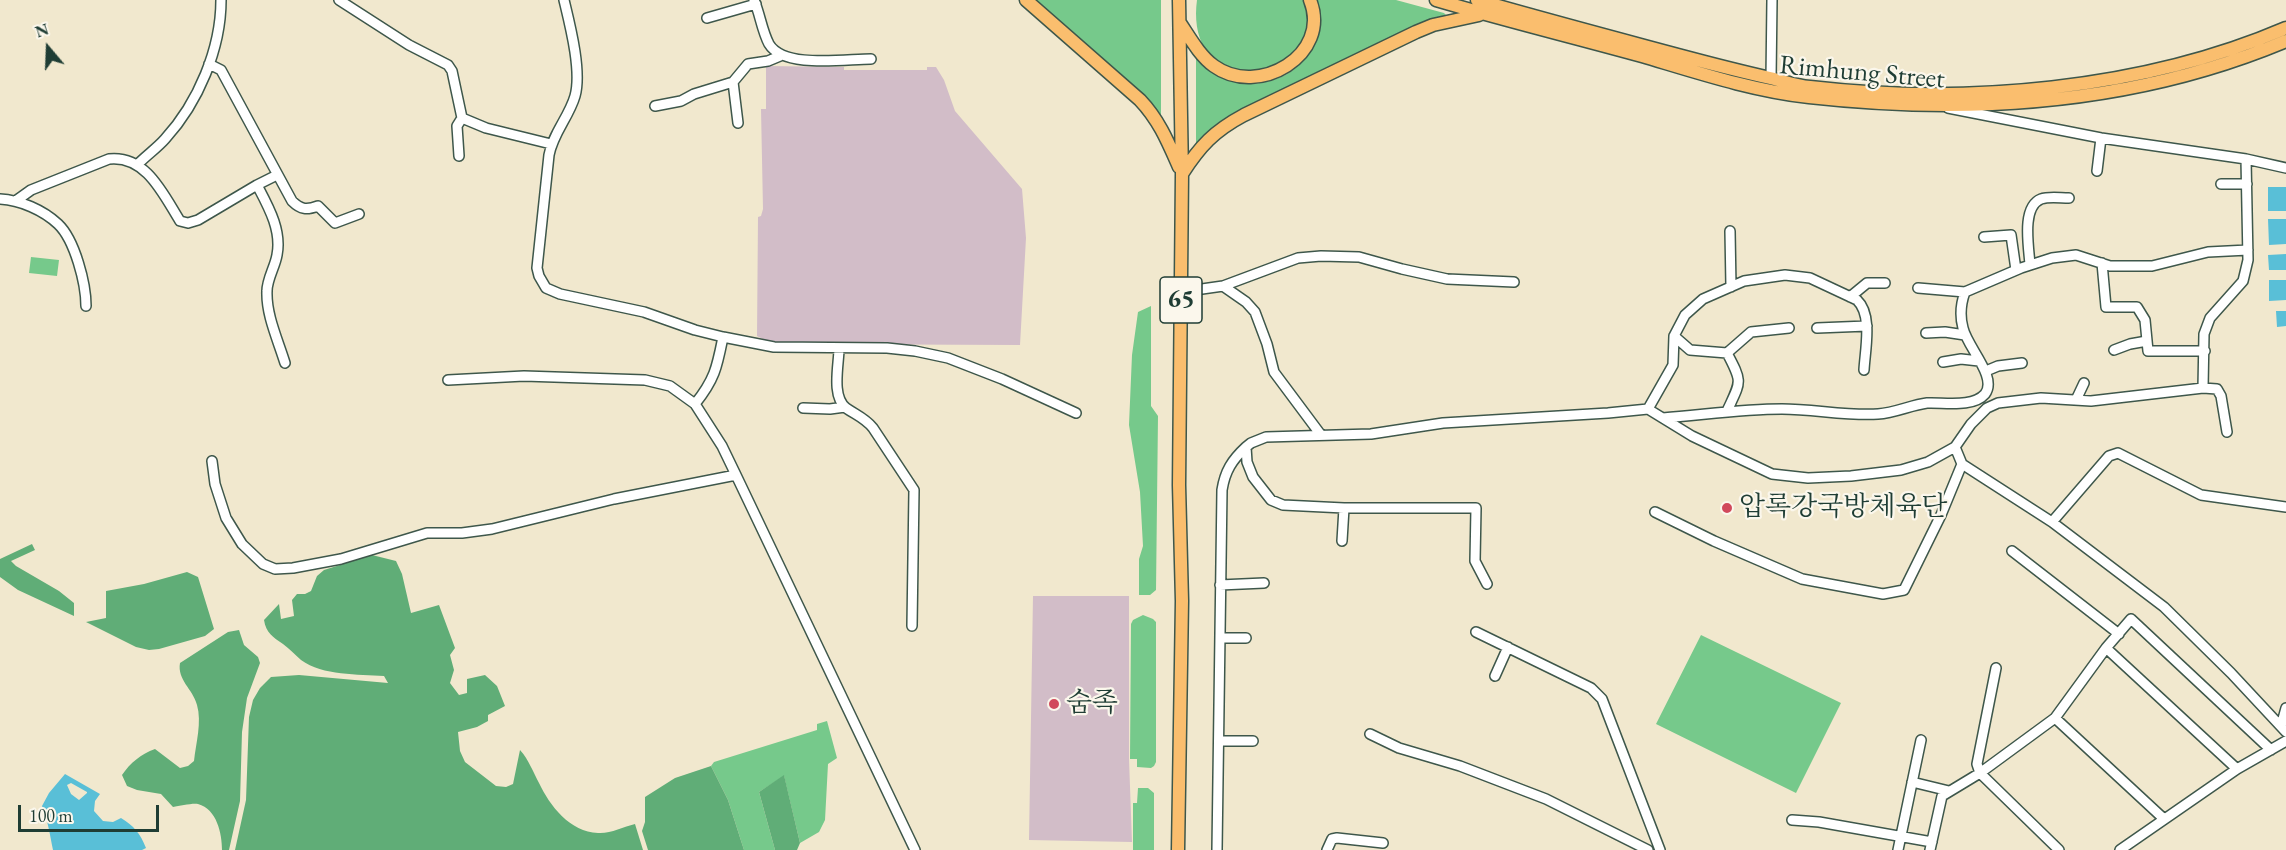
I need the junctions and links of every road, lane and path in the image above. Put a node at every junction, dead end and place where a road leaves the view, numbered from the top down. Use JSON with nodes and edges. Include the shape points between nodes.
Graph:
{"nodes":[{"id":1,"x":221,"y":0,"type":"edge"},
{"id":2,"x":339,"y":0,"type":"edge"},
{"id":3,"x":564,"y":0,"type":"edge"},
{"id":4,"x":1026,"y":0,"type":"edge"},
{"id":5,"x":1179,"y":0,"type":"edge"},
{"id":6,"x":1310,"y":0,"type":"edge"},
{"id":7,"x":1436,"y":0,"type":"edge"},
{"id":8,"x":1476,"y":0,"type":"edge"},
{"id":9,"x":1772,"y":0,"type":"edge"},
{"id":10,"x":755,"y":2,"type":"edge"},
{"id":11,"x":1484,"y":14,"type":"junction"},
{"id":12,"x":707,"y":18,"type":"dead end"},
{"id":13,"x":1180,"y":22,"type":"junction"},
{"id":14,"x":2286,"y":28,"type":"edge"},
{"id":15,"x":2286,"y":41,"type":"edge"},
{"id":16,"x":780,"y":56,"type":"junction"},
{"id":17,"x":871,"y":59,"type":"dead end"},
{"id":18,"x":209,"y":64,"type":"junction"},
{"id":19,"x":1771,"y":79,"type":"junction"},
{"id":20,"x":732,"y":82,"type":"junction"},
{"id":21,"x":655,"y":106,"type":"dead end"},
{"id":22,"x":1940,"y":106,"type":"junction"},
{"id":23,"x":462,"y":118,"type":"junction"},
{"id":24,"x":738,"y":123,"type":"dead end"},
{"id":25,"x":2101,"y":138,"type":"junction"},
{"id":26,"x":551,"y":144,"type":"junction"},
{"id":27,"x":459,"y":156,"type":"dead end"},
{"id":28,"x":2246,"y":159,"type":"junction"},
{"id":29,"x":138,"y":164,"type":"junction"},
{"id":30,"x":2286,"y":168,"type":"edge"},
{"id":31,"x":2097,"y":171,"type":"dead end"},
{"id":32,"x":1182,"y":174,"type":"junction"},
{"id":33,"x":277,"y":176,"type":"junction"},
{"id":34,"x":2222,"y":184,"type":"dead end"},
{"id":35,"x":2247,"y":184,"type":"junction"},
{"id":36,"x":257,"y":185,"type":"junction"},
{"id":37,"x":2069,"y":198,"type":"dead end"},
{"id":38,"x":0,"y":199,"type":"edge"},
{"id":39,"x":17,"y":200,"type":"junction"},
{"id":40,"x":358,"y":214,"type":"dead end"},
{"id":41,"x":1730,"y":231,"type":"dead end"},
{"id":42,"x":1984,"y":237,"type":"dead end"},
{"id":43,"x":2248,"y":250,"type":"junction"},
{"id":44,"x":2102,"y":263,"type":"junction"},
{"id":45,"x":2030,"y":265,"type":"junction"},
{"id":46,"x":2016,"y":270,"type":"junction"},
{"id":47,"x":1514,"y":282,"type":"dead end"},
{"id":48,"x":1885,"y":283,"type":"dead end"},
{"id":49,"x":1223,"y":286,"type":"junction"},
{"id":50,"x":1731,"y":288,"type":"junction"},
{"id":51,"x":1918,"y":288,"type":"dead end"},
{"id":52,"x":1181,"y":292,"type":"junction"},
{"id":53,"x":1965,"y":292,"type":"junction"},
{"id":54,"x":1850,"y":297,"type":"junction"},
{"id":55,"x":86,"y":306,"type":"dead end"},
{"id":56,"x":1867,"y":326,"type":"junction"},
{"id":57,"x":1790,"y":328,"type":"dead end"},
{"id":58,"x":1817,"y":328,"type":"dead end"},
{"id":59,"x":1926,"y":333,"type":"dead end"},
{"id":60,"x":1965,"y":335,"type":"junction"},
{"id":61,"x":1674,"y":336,"type":"junction"},
{"id":62,"x":723,"y":337,"type":"junction"},
{"id":63,"x":2147,"y":341,"type":"junction"},
{"id":64,"x":839,"y":348,"type":"junction"},
{"id":65,"x":2114,"y":351,"type":"dead end"},
{"id":66,"x":2205,"y":351,"type":"junction"},
{"id":67,"x":1727,"y":353,"type":"junction"},
{"id":68,"x":1979,"y":361,"type":"junction"},
{"id":69,"x":1943,"y":362,"type":"dead end"},
{"id":70,"x":285,"y":363,"type":"dead end"},
{"id":71,"x":2022,"y":363,"type":"dead end"},
{"id":72,"x":1864,"y":370,"type":"dead end"},
{"id":73,"x":1986,"y":371,"type":"junction"},
{"id":74,"x":448,"y":380,"type":"dead end"},
{"id":75,"x":2084,"y":383,"type":"dead end"},
{"id":76,"x":2203,"y":388,"type":"junction"},
{"id":77,"x":2076,"y":400,"type":"junction"},
{"id":78,"x":695,"y":404,"type":"junction"},
{"id":79,"x":845,"y":407,"type":"junction"},
{"id":80,"x":803,"y":408,"type":"dead end"},
{"id":81,"x":1648,"y":409,"type":"junction"},
{"id":82,"x":1727,"y":411,"type":"junction"},
{"id":83,"x":1076,"y":413,"type":"dead end"},
{"id":84,"x":1663,"y":418,"type":"junction"},
{"id":85,"x":2227,"y":432,"type":"dead end"},
{"id":86,"x":1321,"y":435,"type":"junction"},
{"id":87,"x":1246,"y":447,"type":"junction"},
{"id":88,"x":1955,"y":447,"type":"junction"},
{"id":89,"x":212,"y":461,"type":"dead end"},
{"id":90,"x":1962,"y":464,"type":"junction"},
{"id":91,"x":736,"y":475,"type":"junction"},
{"id":92,"x":2286,"y":507,"type":"edge"},
{"id":93,"x":1344,"y":508,"type":"junction"},
{"id":94,"x":1655,"y":512,"type":"dead end"},
{"id":95,"x":2052,"y":522,"type":"junction"},
{"id":96,"x":1342,"y":541,"type":"dead end"},
{"id":97,"x":2012,"y":551,"type":"dead end"},
{"id":98,"x":1264,"y":583,"type":"dead end"},
{"id":99,"x":1487,"y":584,"type":"dead end"},
{"id":100,"x":1220,"y":585,"type":"junction"},
{"id":101,"x":912,"y":626,"type":"dead end"},
{"id":102,"x":1476,"y":632,"type":"dead end"},
{"id":103,"x":2119,"y":634,"type":"junction"},
{"id":104,"x":1221,"y":638,"type":"junction"},
{"id":105,"x":1246,"y":638,"type":"dead end"},
{"id":106,"x":1508,"y":647,"type":"junction"},
{"id":107,"x":2106,"y":648,"type":"junction"},
{"id":108,"x":1996,"y":668,"type":"dead end"},
{"id":109,"x":1495,"y":676,"type":"dead end"},
{"id":110,"x":2286,"y":708,"type":"edge"},
{"id":111,"x":2055,"y":718,"type":"junction"},
{"id":112,"x":2284,"y":729,"type":"edge"},
{"id":113,"x":1370,"y":734,"type":"dead end"},
{"id":114,"x":1921,"y":740,"type":"dead end"},
{"id":115,"x":1220,"y":741,"type":"junction"},
{"id":116,"x":1253,"y":741,"type":"dead end"},
{"id":117,"x":2286,"y":741,"type":"edge"},
{"id":118,"x":2271,"y":750,"type":"junction"},
{"id":119,"x":2237,"y":769,"type":"junction"},
{"id":120,"x":1980,"y":773,"type":"junction"},
{"id":121,"x":1912,"y":782,"type":"junction"},
{"id":122,"x":1949,"y":791,"type":"junction"},
{"id":123,"x":2164,"y":819,"type":"junction"},
{"id":124,"x":1792,"y":820,"type":"dead end"},
{"id":125,"x":1901,"y":837,"type":"junction"},
{"id":126,"x":1383,"y":843,"type":"dead end"},
{"id":127,"x":1931,"y":846,"type":"edge"},
{"id":128,"x":915,"y":850,"type":"edge"},
{"id":129,"x":1178,"y":850,"type":"edge"},
{"id":130,"x":1217,"y":850,"type":"edge"},
{"id":131,"x":1327,"y":850,"type":"edge"},
{"id":132,"x":1648,"y":850,"type":"edge"},
{"id":133,"x":1660,"y":850,"type":"edge"},
{"id":134,"x":1898,"y":850,"type":"edge"},
{"id":135,"x":2060,"y":850,"type":"edge"},
{"id":136,"x":2120,"y":850,"type":"edge"}],
"edges":[{"from":1,"to":18,"type":"street"},
{"from":2,"to":23,"type":"street","via":[[448,65]]},
{"from":3,"to":26,"type":"street","via":[[577,86]]},
{"from":4,"to":32,"type":"main road","via":[[1152,113]]},
{"from":5,"to":13,"type":"main road","number":"65"},
{"from":6,"to":13,"type":"main road","via":[[1313,21],[1306,48],[1296,60],[1268,75],[1248,78],[1215,67]]},
{"from":7,"to":11,"type":"main road","name":"Rimhung Street"},
{"from":8,"to":19,"type":"main road","name":"Rimhung Street"},
{"from":9,"to":19,"type":"street"},
{"from":10,"to":12,"type":"street"},
{"from":10,"to":16,"type":"street","via":[[769,44]]},
{"from":11,"to":22,"type":"main road","name":"Rimhung Street","via":[[1730,81],[1808,97]]},
{"from":11,"to":32,"type":"main road","via":[[1416,32],[1244,115],[1205,142]]},
{"from":13,"to":32,"type":"main road","number":"65"},
{"from":14,"to":19,"type":"main road","name":"Rimhung Street","via":[[2262,39],[2157,69],[2033,89],[1928,95],[1808,87]]},
{"from":15,"to":22,"type":"main road","name":"Rimhung Street","via":[[2176,78],[2108,92],[2040,102]]},
{"from":16,"to":17,"type":"street","via":[[802,60]]},
{"from":16,"to":20,"type":"street","via":[[748,64]]},
{"from":18,"to":29,"type":"street","via":[[178,122]]},
{"from":18,"to":33,"type":"street","via":[[221,70]]},
{"from":20,"to":21,"type":"street"},
{"from":20,"to":24,"type":"street"},
{"from":22,"to":25,"type":"street"},
{"from":23,"to":26,"type":"street"},
{"from":23,"to":27,"type":"street","via":[[457,126]]},
{"from":25,"to":28,"type":"street"},
{"from":25,"to":31,"type":"street"},
{"from":26,"to":62,"type":"street","via":[[537,268],[546,288],[644,312]]},
{"from":28,"to":30,"type":"street"},
{"from":28,"to":35,"type":"street"},
{"from":29,"to":36,"type":"street","via":[[180,221],[188,223]]},
{"from":29,"to":39,"type":"street","via":[[109,159],[31,190]]},
{"from":32,"to":52,"type":"main road","number":"65"},
{"from":33,"to":36,"type":"street"},
{"from":33,"to":40,"type":"street","via":[[299,208],[318,206],[335,223]]},
{"from":34,"to":35,"type":"street"},
{"from":35,"to":43,"type":"street"},
{"from":36,"to":70,"type":"street","via":[[276,225],[279,242],[267,300]]},
{"from":37,"to":45,"type":"street","via":[[2043,198],[2034,203],[2028,216]]},
{"from":38,"to":39,"type":"street"},
{"from":39,"to":55,"type":"street","via":[[52,219],[65,232],[83,275]]},
{"from":41,"to":50,"type":"street"},
{"from":42,"to":46,"type":"street","via":[[2011,235]]},
{"from":43,"to":44,"type":"street","via":[[2208,252],[2152,266]]},
{"from":43,"to":66,"type":"street","via":[[2243,281],[2210,318],[2204,334]]},
{"from":44,"to":45,"type":"street","via":[[2076,255]]},
{"from":44,"to":63,"type":"street","via":[[2106,307],[2137,307],[2145,320]]},
{"from":45,"to":46,"type":"street"},
{"from":46,"to":53,"type":"street"},
{"from":47,"to":49,"type":"street","via":[[1447,279],[1359,257],[1321,256],[1290,260]]},
{"from":48,"to":54,"type":"street","via":[[1867,283]]},
{"from":49,"to":52,"type":"street"},
{"from":49,"to":86,"type":"street","via":[[1256,312],[1274,372]]},
{"from":50,"to":54,"type":"street","via":[[1744,281],[1785,275],[1810,278]]},
{"from":50,"to":61,"type":"street","via":[[1703,299],[1685,315]]},
{"from":51,"to":53,"type":"street"},
{"from":52,"to":129,"type":"main road","number":"65"},
{"from":53,"to":60,"type":"street"},
{"from":54,"to":56,"type":"street","via":[[1862,305]]},
{"from":56,"to":58,"type":"street"},
{"from":56,"to":72,"type":"street"},
{"from":57,"to":67,"type":"street","via":[[1751,332]]},
{"from":59,"to":60,"type":"street"},
{"from":60,"to":68,"type":"street"},
{"from":61,"to":67,"type":"street","via":[[1690,350]]},
{"from":61,"to":81,"type":"street","via":[[1673,365]]},
{"from":62,"to":64,"type":"street","via":[[774,346]]},
{"from":62,"to":78,"type":"street","via":[[716,372]]},
{"from":63,"to":65,"type":"street"},
{"from":63,"to":66,"type":"street","via":[[2148,351]]},
{"from":64,"to":79,"type":"street","via":[[838,392]]},
{"from":64,"to":83,"type":"street","via":[[915,351],[948,358]]},
{"from":66,"to":76,"type":"street"},
{"from":67,"to":82,"type":"street","via":[[1739,384]]},
{"from":68,"to":69,"type":"street"},
{"from":68,"to":73,"type":"street"},
{"from":71,"to":73,"type":"street"},
{"from":73,"to":82,"type":"street","via":[[1989,382],[1985,394],[1973,402],[1925,403],[1877,414],[1783,409]]},
{"from":74,"to":78,"type":"street","via":[[524,376],[645,380],[670,386]]},
{"from":75,"to":77,"type":"street"},
{"from":76,"to":77,"type":"street"},
{"from":76,"to":85,"type":"street","via":[[2217,389],[2221,396]]},
{"from":77,"to":88,"type":"street","via":[[2041,398],[1998,403],[1971,424]]},
{"from":78,"to":91,"type":"street"},
{"from":79,"to":80,"type":"street"},
{"from":79,"to":101,"type":"street","via":[[866,419],[914,490]]},
{"from":81,"to":84,"type":"street"},
{"from":81,"to":86,"type":"street"},
{"from":82,"to":84,"type":"street"},
{"from":84,"to":88,"type":"street","via":[[1772,474],[1808,478],[1901,470],[1928,462]]},
{"from":86,"to":87,"type":"street","via":[[1266,437]]},
{"from":87,"to":93,"type":"street","via":[[1253,477],[1271,501]]},
{"from":87,"to":100,"type":"street","via":[[1224,475]]},
{"from":88,"to":90,"type":"street"},
{"from":89,"to":91,"type":"street","via":[[214,484],[226,518],[242,544],[263,564],[275,569],[341,559],[427,533],[492,529]]},
{"from":90,"to":94,"type":"street","via":[[1904,590],[1883,594],[1802,579]]},
{"from":90,"to":95,"type":"street"},
{"from":91,"to":128,"type":"street"},
{"from":92,"to":95,"type":"street","via":[[2201,495],[2118,453],[2109,456]]},
{"from":93,"to":96,"type":"street"},
{"from":93,"to":99,"type":"street","via":[[1476,508],[1475,561]]},
{"from":95,"to":112,"type":"street","via":[[2164,607]]},
{"from":97,"to":103,"type":"street"},
{"from":98,"to":100,"type":"street"},
{"from":100,"to":104,"type":"street"},
{"from":102,"to":106,"type":"street"},
{"from":103,"to":107,"type":"street"},
{"from":103,"to":118,"type":"street","via":[[2131,619]]},
{"from":104,"to":105,"type":"street"},
{"from":104,"to":115,"type":"street"},
{"from":106,"to":109,"type":"street"},
{"from":106,"to":133,"type":"street","via":[[1591,688],[1602,699]]},
{"from":107,"to":111,"type":"street"},
{"from":107,"to":119,"type":"street"},
{"from":108,"to":120,"type":"street","via":[[1977,764]]},
{"from":110,"to":112,"type":"street"},
{"from":111,"to":120,"type":"street"},
{"from":111,"to":123,"type":"street"},
{"from":113,"to":132,"type":"street","via":[[1546,799]]},
{"from":114,"to":121,"type":"street"},
{"from":115,"to":116,"type":"street"},
{"from":115,"to":130,"type":"street"},
{"from":117,"to":118,"type":"street"},
{"from":118,"to":119,"type":"street"},
{"from":119,"to":123,"type":"street"},
{"from":120,"to":122,"type":"street"},
{"from":120,"to":135,"type":"street"},
{"from":121,"to":122,"type":"street"},
{"from":121,"to":125,"type":"street"},
{"from":122,"to":127,"type":"street","via":[[1942,796]]},
{"from":123,"to":136,"type":"street"},
{"from":124,"to":125,"type":"street"},
{"from":125,"to":127,"type":"street"},
{"from":125,"to":134,"type":"street"},
{"from":126,"to":131,"type":"street","via":[[1337,838],[1332,839]]}]}
